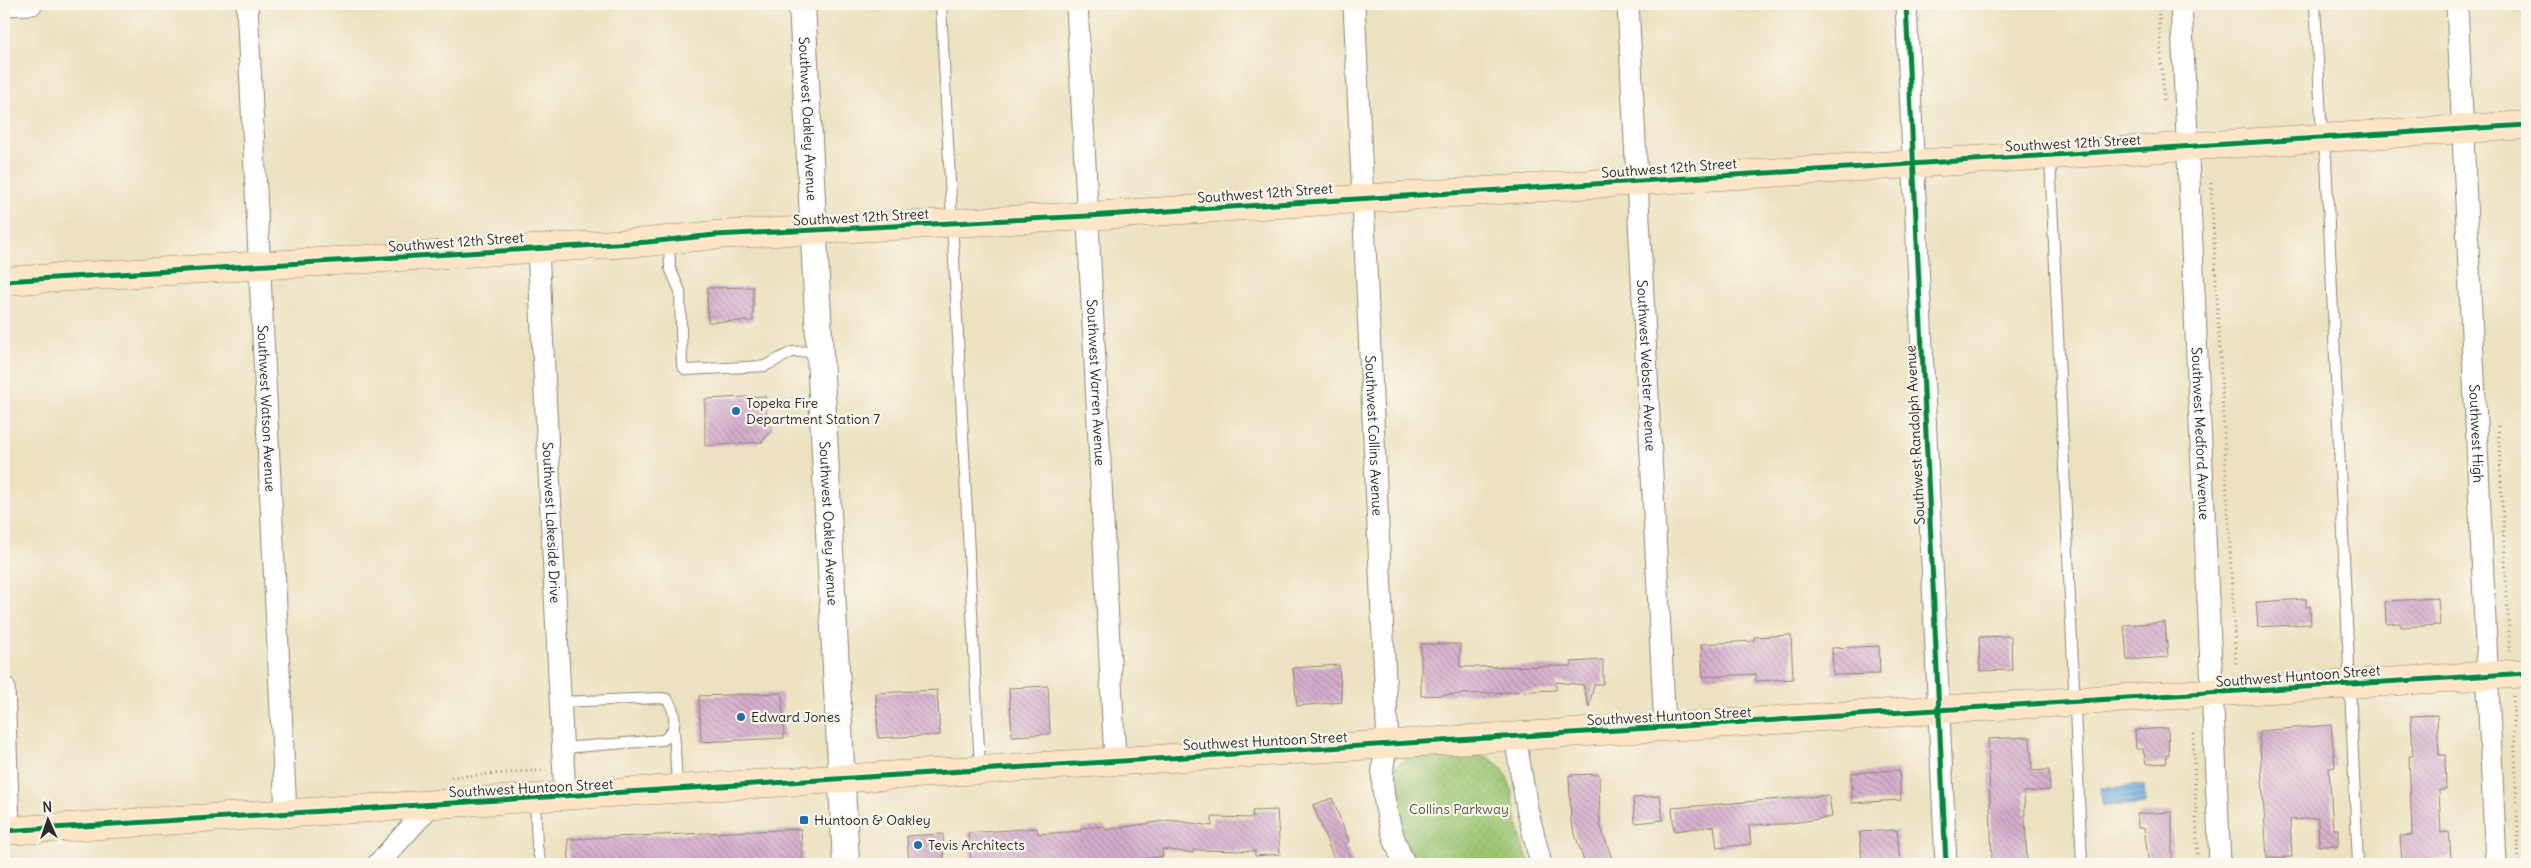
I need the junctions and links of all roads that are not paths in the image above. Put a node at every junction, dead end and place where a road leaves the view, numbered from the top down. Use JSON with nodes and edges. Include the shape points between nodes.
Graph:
{"nodes":[{"id":1,"x":32,"y":4,"type":"edge"},
{"id":2,"x":247,"y":4,"type":"edge"},
{"id":3,"x":802,"y":4,"type":"edge"},
{"id":4,"x":941,"y":4,"type":"edge"},
{"id":5,"x":1077,"y":4,"type":"edge"},
{"id":6,"x":1354,"y":4,"type":"edge"},
{"id":7,"x":1628,"y":4,"type":"edge"},
{"id":8,"x":1906,"y":4,"type":"edge"},
{"id":9,"x":2181,"y":4,"type":"edge"},
{"id":10,"x":2315,"y":4,"type":"edge"},
{"id":11,"x":2456,"y":4,"type":"edge"},
{"id":12,"x":4,"y":5,"type":"edge"},
{"id":13,"x":2527,"y":125,"type":"edge"},
{"id":14,"x":2463,"y":129,"type":"junction"},
{"id":15,"x":2322,"y":138,"type":"junction"},
{"id":16,"x":2188,"y":146,"type":"junction"},
{"id":17,"x":2050,"y":156,"type":"junction"},
{"id":18,"x":1913,"y":163,"type":"junction"},
{"id":19,"x":1636,"y":181,"type":"junction"},
{"id":20,"x":1363,"y":198,"type":"junction"},
{"id":21,"x":1088,"y":216,"type":"junction"},
{"id":22,"x":951,"y":224,"type":"junction"},
{"id":23,"x":814,"y":230,"type":"junction"},
{"id":24,"x":669,"y":239,"type":"junction"},
{"id":25,"x":538,"y":248,"type":"junction"},
{"id":26,"x":260,"y":266,"type":"junction"},
{"id":27,"x":4,"y":281,"type":"edge"},
{"id":28,"x":820,"y":351,"type":"junction"},
{"id":29,"x":2527,"y":674,"type":"edge"},
{"id":30,"x":2489,"y":676,"type":"junction"},
{"id":31,"x":2351,"y":684,"type":"junction"},
{"id":32,"x":4,"y":687,"type":"edge"},
{"id":33,"x":2214,"y":692,"type":"junction"},
{"id":34,"x":560,"y":702,"type":"junction"},
{"id":35,"x":2075,"y":703,"type":"junction"},
{"id":36,"x":1940,"y":712,"type":"junction"},
{"id":37,"x":1665,"y":728,"type":"junction"},
{"id":38,"x":674,"y":729,"type":"junction"},
{"id":39,"x":1515,"y":737,"type":"junction"},
{"id":40,"x":1388,"y":745,"type":"junction"},
{"id":41,"x":563,"y":758,"type":"junction"},
{"id":42,"x":1115,"y":761,"type":"junction"},
{"id":43,"x":980,"y":770,"type":"junction"},
{"id":44,"x":843,"y":780,"type":"junction"},
{"id":45,"x":678,"y":790,"type":"junction"},
{"id":46,"x":565,"y":797,"type":"junction"},
{"id":47,"x":534,"y":799,"type":"junction"},
{"id":48,"x":431,"y":805,"type":"junction"},
{"id":49,"x":286,"y":814,"type":"junction"},
{"id":50,"x":6,"y":831,"type":"edge"},
{"id":51,"x":378,"y":864,"type":"edge"},
{"id":52,"x":541,"y":864,"type":"edge"},
{"id":53,"x":846,"y":864,"type":"edge"},
{"id":54,"x":1405,"y":864,"type":"edge"},
{"id":55,"x":1541,"y":864,"type":"edge"},
{"id":56,"x":1946,"y":864,"type":"edge"},
{"id":57,"x":2082,"y":864,"type":"edge"},
{"id":58,"x":2220,"y":864,"type":"edge"},
{"id":59,"x":2358,"y":864,"type":"edge"},
{"id":60,"x":2496,"y":864,"type":"edge"}],
"edges":[{"from":1,"to":12,"type":"street"},
{"from":2,"to":26,"type":"street","name":"Southwest Watson Avenue"},
{"from":3,"to":23,"type":"street","name":"Southwest Oakley Avenue"},
{"from":4,"to":22,"type":"lane"},
{"from":5,"to":21,"type":"street","name":"Southwest Warren Avenue"},
{"from":6,"to":20,"type":"street","name":"Southwest Collins Avenue"},
{"from":7,"to":19,"type":"street","name":"Southwest Webster Avenue"},
{"from":8,"to":18,"type":"street","name":"Southwest Randolph Avenue"},
{"from":9,"to":16,"type":"street","name":"Southwest Medford Avenue"},
{"from":10,"to":15,"type":"lane"},
{"from":11,"to":14,"type":"street","name":"Southwest High"},
{"from":13,"to":14,"type":"main road","name":"Southwest 12th Street"},
{"from":14,"to":15,"type":"main road","name":"Southwest 12th Street"},
{"from":14,"to":30,"type":"street","name":"Southwest High"},
{"from":15,"to":16,"type":"main road","name":"Southwest 12th Street"},
{"from":15,"to":31,"type":"lane","via":[[2326,159]]},
{"from":16,"to":17,"type":"main road","name":"Southwest 12th Street"},
{"from":16,"to":33,"type":"street","name":"Southwest Medford Avenue"},
{"from":17,"to":18,"type":"main road","name":"Southwest 12th Street"},
{"from":17,"to":35,"type":"lane"},
{"from":18,"to":19,"type":"main road","name":"Southwest 12th Street"},
{"from":18,"to":36,"type":"street","name":"Southwest Randolph Avenue"},
{"from":19,"to":20,"type":"main road","name":"Southwest 12th Street"},
{"from":19,"to":37,"type":"street","name":"Southwest Webster Avenue"},
{"from":20,"to":21,"type":"main road","name":"Southwest 12th Street"},
{"from":20,"to":40,"type":"street","name":"Southwest Collins Avenue"},
{"from":21,"to":22,"type":"main road","name":"Southwest 12th Street"},
{"from":21,"to":42,"type":"street","name":"Southwest Warren Avenue"},
{"from":22,"to":23,"type":"main road","name":"Southwest 12th Street"},
{"from":22,"to":43,"type":"lane"},
{"from":23,"to":24,"type":"main road","name":"Southwest 12th Street"},
{"from":23,"to":28,"type":"street","name":"Southwest Oakley Avenue"},
{"from":24,"to":25,"type":"main road","name":"Southwest 12th Street"},
{"from":24,"to":28,"type":"lane","via":[[672,275],[680,290],[682,366],[686,370],[765,366],[792,352]]},
{"from":25,"to":26,"type":"main road","name":"Southwest 12th Street"},
{"from":25,"to":34,"type":"street","name":"Southwest Lakeside Drive"},
{"from":26,"to":27,"type":"main road","name":"Southwest 12th Street"},
{"from":26,"to":49,"type":"street","name":"Southwest Watson Avenue"},
{"from":28,"to":44,"type":"street","name":"Southwest Oakley Avenue"},
{"from":29,"to":30,"type":"main road","name":"Southwest Huntoon Street"},
{"from":30,"to":31,"type":"main road","name":"Southwest Huntoon Street"},
{"from":30,"to":60,"type":"street","name":"Southwest High"},
{"from":31,"to":33,"type":"main road","name":"Southwest Huntoon Street"},
{"from":31,"to":59,"type":"lane"},
{"from":32,"to":50,"type":"street"},
{"from":33,"to":35,"type":"main road","name":"Southwest Huntoon Street"},
{"from":33,"to":58,"type":"street","name":"Southwest Medford Avenue"},
{"from":34,"to":38,"type":"lane","via":[[667,699],[674,715]]},
{"from":34,"to":41,"type":"street","name":"Southwest Lakeside Drive"},
{"from":35,"to":36,"type":"main road","name":"Southwest Huntoon Street"},
{"from":35,"to":57,"type":"lane"},
{"from":36,"to":37,"type":"main road","name":"Southwest Huntoon Street"},
{"from":36,"to":56,"type":"street","name":"Southwest Randolph Avenue"},
{"from":37,"to":39,"type":"main road","name":"Southwest Huntoon Street"},
{"from":38,"to":41,"type":"lane","via":[[663,740]]},
{"from":38,"to":45,"type":"lane"},
{"from":39,"to":40,"type":"main road","name":"Southwest Huntoon Street"},
{"from":39,"to":55,"type":"street","via":[[1526,808]]},
{"from":40,"to":42,"type":"main road","name":"Southwest Huntoon Street"},
{"from":40,"to":54,"type":"street","name":"Southwest Collins Avenue","via":[[1383,768],[1384,789],[1398,850]]},
{"from":41,"to":46,"type":"street","name":"Southwest Lakeside Drive"},
{"from":42,"to":43,"type":"main road","name":"Southwest Huntoon Street"},
{"from":43,"to":44,"type":"main road","name":"Southwest Huntoon Street"},
{"from":44,"to":45,"type":"main road","name":"Southwest Huntoon Street"},
{"from":44,"to":53,"type":"street","name":"Southwest Oakley Avenue"},
{"from":45,"to":46,"type":"main road","name":"Southwest Huntoon Street"},
{"from":46,"to":47,"type":"main road","name":"Southwest Huntoon Street"},
{"from":47,"to":48,"type":"main road","name":"Southwest Huntoon Street"},
{"from":47,"to":52,"type":"lane"},
{"from":48,"to":49,"type":"main road","name":"Southwest Huntoon Street"},
{"from":48,"to":51,"type":"street"},
{"from":49,"to":50,"type":"main road","name":"Southwest Huntoon Street"}]}
